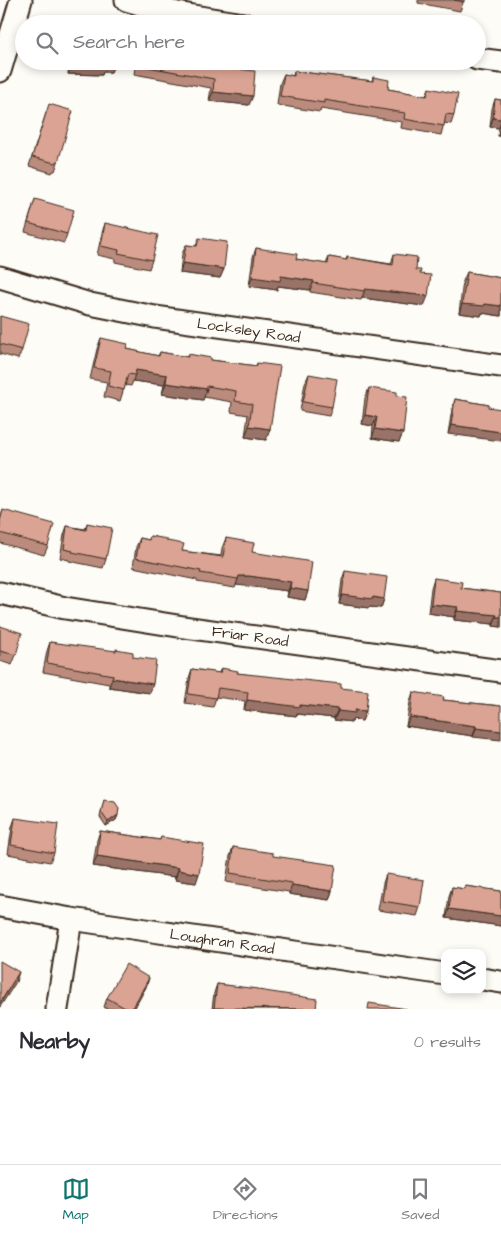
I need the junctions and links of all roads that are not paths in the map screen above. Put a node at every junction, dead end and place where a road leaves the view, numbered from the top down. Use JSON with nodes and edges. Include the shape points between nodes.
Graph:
{"nodes":[{"id":1,"x":21,"y":0,"type":"edge"},
{"id":2,"x":126,"y":0,"type":"edge"},
{"id":3,"x":17,"y":15,"type":"edge"},
{"id":4,"x":189,"y":15,"type":"edge"},
{"id":5,"x":15,"y":20,"type":"edge"},
{"id":6,"x":486,"y":60,"type":"edge"},
{"id":7,"x":501,"y":62,"type":"edge"},
{"id":8,"x":0,"y":71,"type":"edge"},
{"id":9,"x":0,"y":277,"type":"edge"},
{"id":10,"x":501,"y":366,"type":"edge"},
{"id":11,"x":0,"y":593,"type":"edge"},
{"id":12,"x":501,"y":671,"type":"edge"},
{"id":13,"x":0,"y":906,"type":"edge"},
{"id":14,"x":71,"y":919,"type":"junction"},
{"id":15,"x":441,"y":973,"type":"edge"},
{"id":16,"x":486,"y":980,"type":"edge"},
{"id":17,"x":501,"y":982,"type":"edge"},
{"id":18,"x":57,"y":1009,"type":"edge"}],
"edges":[{"from":1,"to":3,"type":"street"},
{"from":2,"to":4,"type":"street"},
{"from":5,"to":8,"type":"street"},
{"from":6,"to":7,"type":"street"},
{"from":9,"to":10,"type":"street","name":"Locksley Road","via":[[90,304],[155,317]]},
{"from":11,"to":12,"type":"street","name":"Friar Road","via":[[65,608]]},
{"from":13,"to":14,"type":"street","name":"Loughran Road"},
{"from":14,"to":15,"type":"street","name":"Loughran Road"},
{"from":14,"to":18,"type":"street"},
{"from":16,"to":17,"type":"street"}]}
